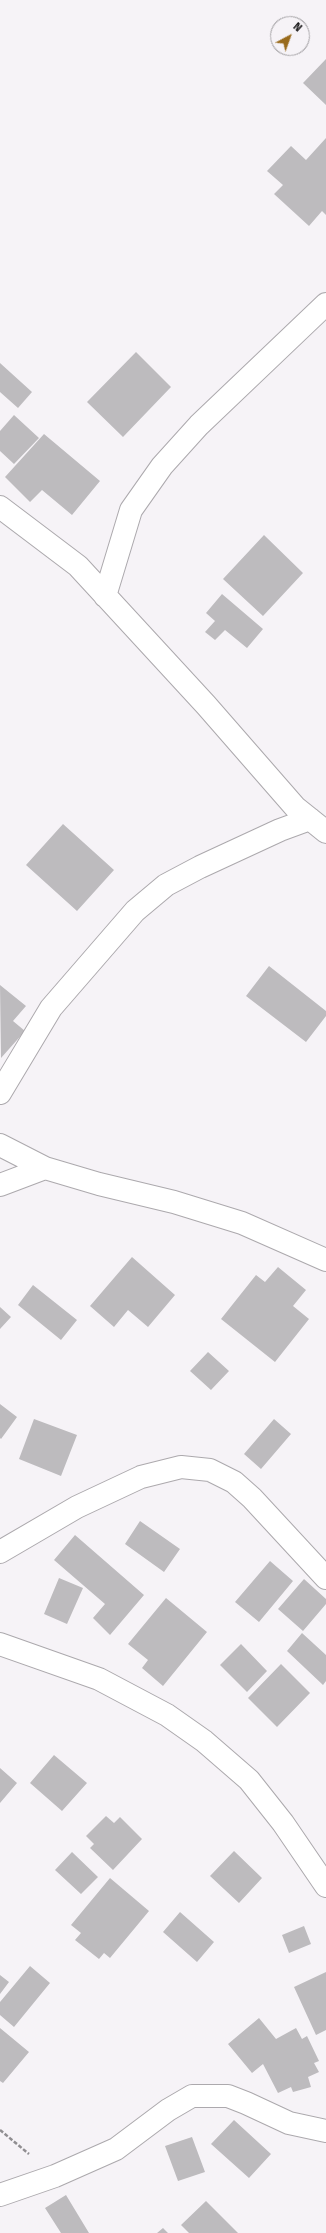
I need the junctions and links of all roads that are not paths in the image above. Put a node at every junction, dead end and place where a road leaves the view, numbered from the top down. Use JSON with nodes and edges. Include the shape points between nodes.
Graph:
{"nodes":[{"id":1,"x":326,"y":304,"type":"edge"},
{"id":2,"x":0,"y":507,"type":"edge"},
{"id":3,"x":105,"y":596,"type":"junction"},
{"id":4,"x":318,"y":825,"type":"edge"},
{"id":5,"x":0,"y":1093,"type":"edge"},
{"id":6,"x":0,"y":1145,"type":"edge"},
{"id":7,"x":45,"y":1168,"type":"junction"},
{"id":8,"x":0,"y":1184,"type":"edge"},
{"id":9,"x":326,"y":1260,"type":"edge"},
{"id":10,"x":0,"y":1552,"type":"edge"},
{"id":11,"x":326,"y":1578,"type":"edge"},
{"id":12,"x":0,"y":1644,"type":"edge"},
{"id":13,"x":326,"y":1886,"type":"edge"},
{"id":14,"x":326,"y":2131,"type":"edge"},
{"id":15,"x":0,"y":2195,"type":"edge"}],
"edges":[{"from":1,"to":3,"type":"street","via":[[199,425],[162,466],[131,510]]},
{"from":2,"to":3,"type":"street","via":[[78,566]]},
{"from":3,"to":4,"type":"street","via":[[206,705],[295,807]]},
{"from":4,"to":5,"type":"street","via":[[280,830],[200,867],[166,885],[135,911],[51,1008]]},
{"from":6,"to":7,"type":"street"},
{"from":7,"to":8,"type":"street"},
{"from":7,"to":9,"type":"street","via":[[242,1223]]},
{"from":10,"to":11,"type":"street","via":[[77,1507],[141,1477],[181,1467],[210,1470],[234,1482]]},
{"from":12,"to":13,"type":"street","via":[[98,1678],[167,1715],[204,1741],[249,1780],[283,1823]]},
{"from":14,"to":15,"type":"street","via":[[289,2123],[228,2096],[192,2096],[116,2149],[55,2176]]}]}
